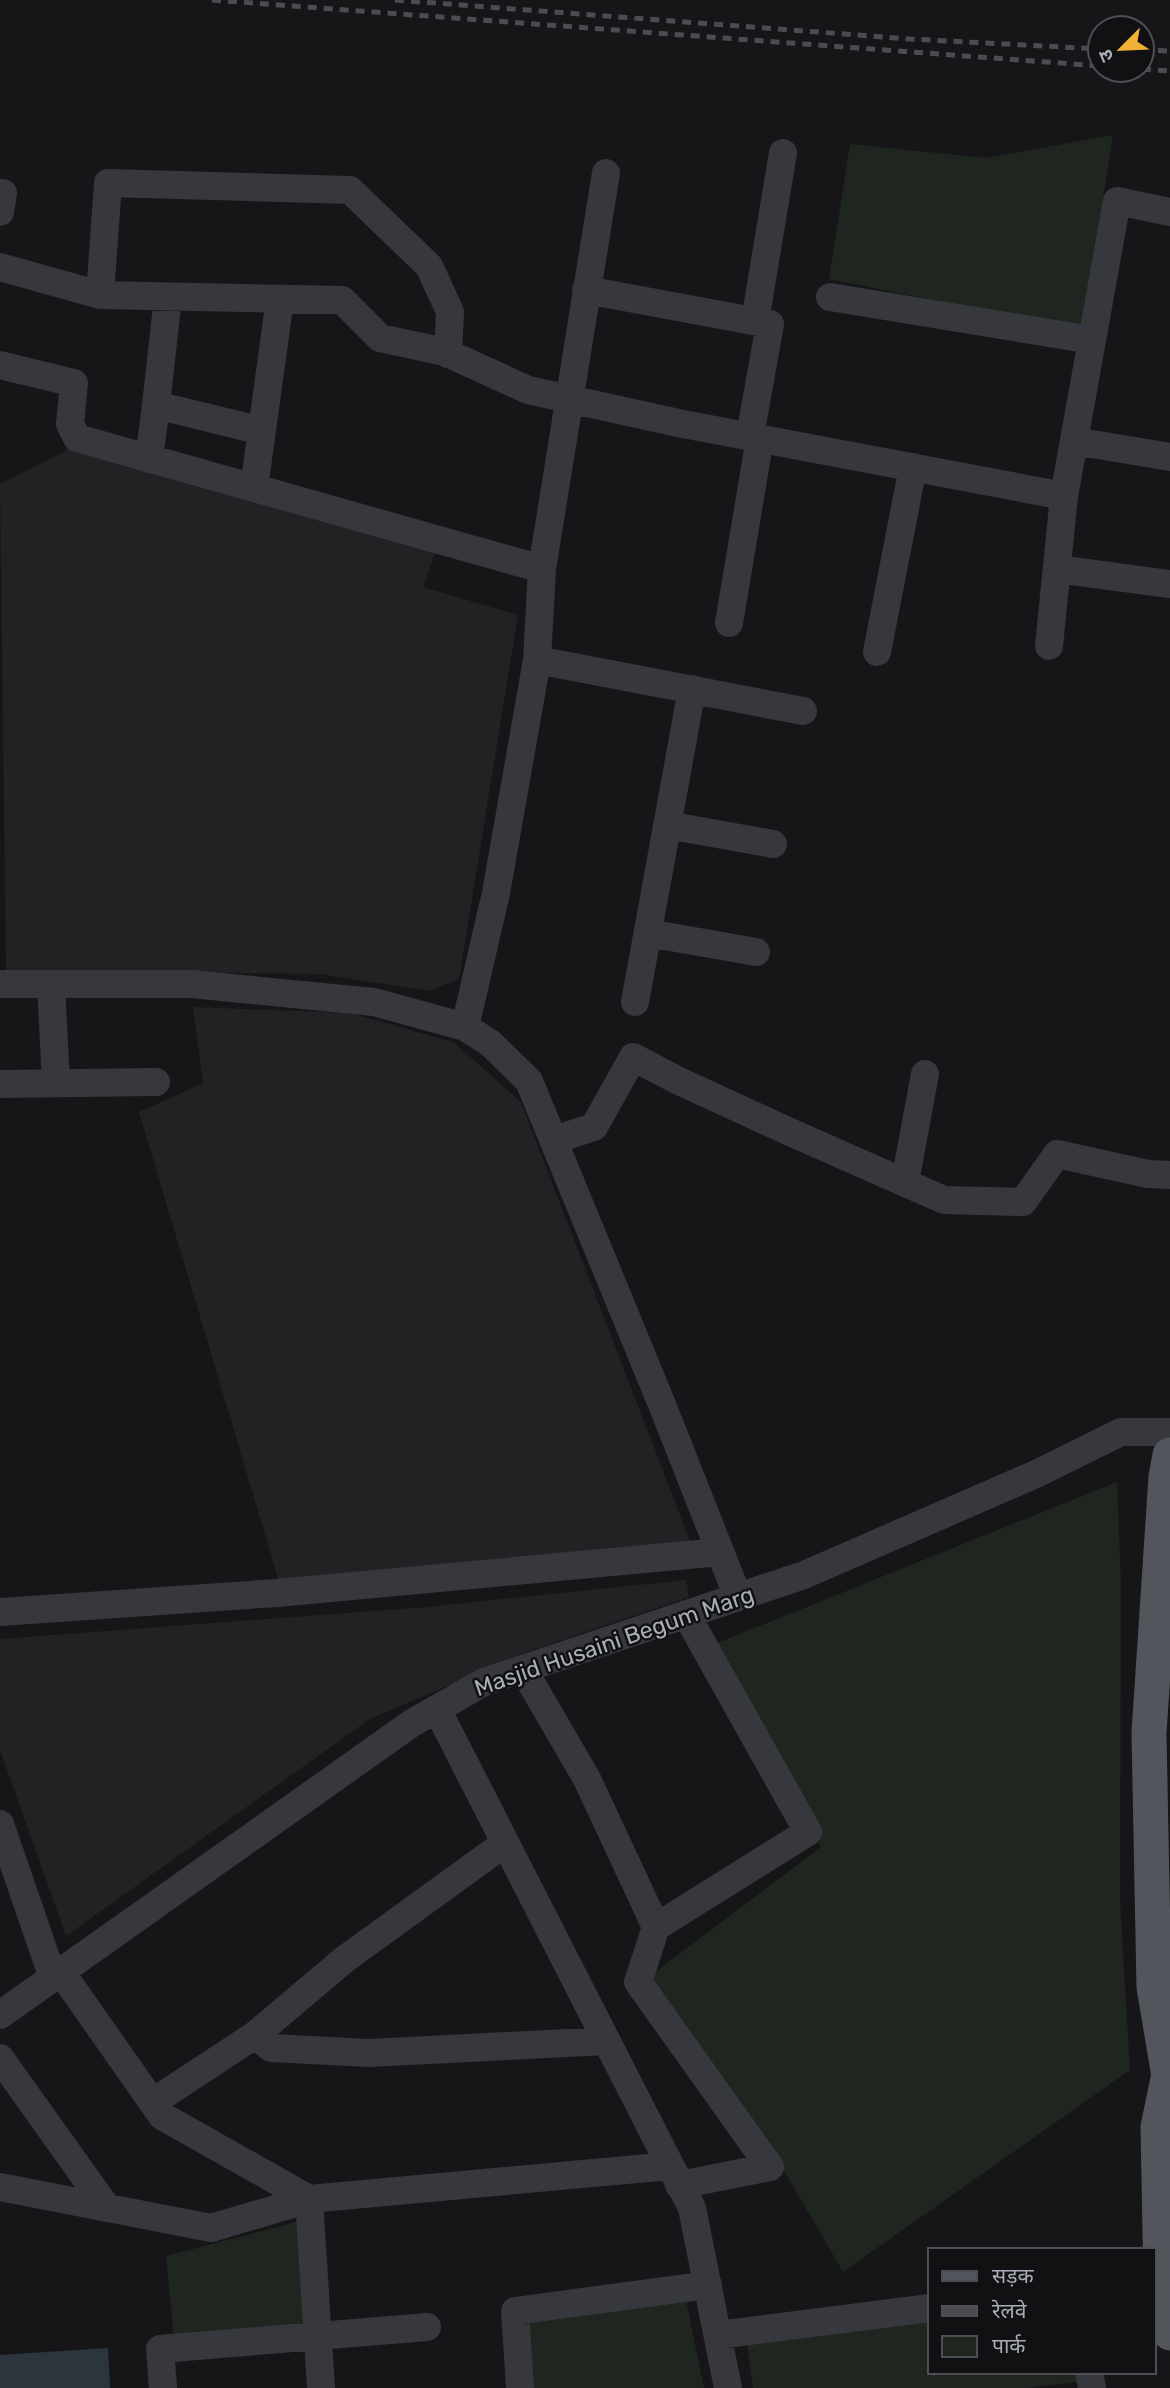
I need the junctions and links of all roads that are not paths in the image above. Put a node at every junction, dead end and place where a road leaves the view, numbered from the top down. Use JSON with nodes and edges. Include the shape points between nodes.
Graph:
{"nodes":[{"id":1,"x":783,"y":153,"type":"dead end"},
{"id":2,"x":606,"y":173,"type":"dead end"},
{"id":3,"x":0,"y":194,"type":"edge"},
{"id":4,"x":0,"y":212,"type":"edge"},
{"id":5,"x":1170,"y":212,"type":"edge"},
{"id":6,"x":0,"y":267,"type":"edge"},
{"id":7,"x":586,"y":290,"type":"junction"},
{"id":8,"x":100,"y":295,"type":"junction"},
{"id":9,"x":168,"y":296,"type":"junction"},
{"id":10,"x":830,"y":297,"type":"dead end"},
{"id":11,"x":280,"y":299,"type":"junction"},
{"id":12,"x":755,"y":321,"type":"junction"},
{"id":13,"x":1092,"y":340,"type":"junction"},
{"id":14,"x":448,"y":354,"type":"junction"},
{"id":15,"x":0,"y":365,"type":"edge"},
{"id":16,"x":569,"y":399,"type":"junction"},
{"id":17,"x":156,"y":405,"type":"junction"},
{"id":18,"x":262,"y":431,"type":"junction"},
{"id":19,"x":755,"y":437,"type":"junction"},
{"id":20,"x":1074,"y":441,"type":"junction"},
{"id":21,"x":1170,"y":457,"type":"edge"},
{"id":22,"x":149,"y":459,"type":"junction"},
{"id":23,"x":913,"y":467,"type":"junction"},
{"id":24,"x":254,"y":488,"type":"junction"},
{"id":25,"x":1064,"y":496,"type":"junction"},
{"id":26,"x":542,"y":569,"type":"junction"},
{"id":27,"x":1057,"y":569,"type":"junction"},
{"id":28,"x":1170,"y":583,"type":"edge"},
{"id":29,"x":729,"y":623,"type":"dead end"},
{"id":30,"x":1048,"y":646,"type":"dead end"},
{"id":31,"x":877,"y":652,"type":"dead end"},
{"id":32,"x":537,"y":660,"type":"junction"},
{"id":33,"x":692,"y":689,"type":"junction"},
{"id":34,"x":803,"y":711,"type":"dead end"},
{"id":35,"x":667,"y":825,"type":"junction"},
{"id":36,"x":773,"y":844,"type":"dead end"},
{"id":37,"x":648,"y":933,"type":"junction"},
{"id":38,"x":756,"y":952,"type":"dead end"},
{"id":39,"x":0,"y":984,"type":"edge"},
{"id":40,"x":51,"y":984,"type":"junction"},
{"id":41,"x":635,"y":1002,"type":"dead end"},
{"id":42,"x":465,"y":1027,"type":"junction"},
{"id":43,"x":925,"y":1074,"type":"dead end"},
{"id":44,"x":156,"y":1082,"type":"dead end"},
{"id":45,"x":56,"y":1083,"type":"junction"},
{"id":46,"x":0,"y":1084,"type":"edge"},
{"id":47,"x":554,"y":1140,"type":"junction"},
{"id":48,"x":1170,"y":1175,"type":"edge"},
{"id":49,"x":905,"y":1182,"type":"junction"},
{"id":50,"x":1170,"y":1432,"type":"edge"},
{"id":51,"x":1170,"y":1455,"type":"edge"},
{"id":52,"x":720,"y":1552,"type":"junction"},
{"id":53,"x":737,"y":1597,"type":"junction"},
{"id":54,"x":0,"y":1612,"type":"edge"},
{"id":55,"x":686,"y":1614,"type":"junction"},
{"id":56,"x":523,"y":1669,"type":"junction"},
{"id":57,"x":437,"y":1709,"type":"junction"},
{"id":58,"x":0,"y":1824,"type":"edge"},
{"id":59,"x":505,"y":1843,"type":"junction"},
{"id":60,"x":10,"y":1884,"type":"edge"},
{"id":61,"x":656,"y":1927,"type":"junction"},
{"id":62,"x":57,"y":1975,"type":"junction"},
{"id":63,"x":0,"y":2015,"type":"edge"},
{"id":64,"x":255,"y":2035,"type":"junction"},
{"id":65,"x":606,"y":2041,"type":"junction"},
{"id":66,"x":0,"y":2058,"type":"edge"},
{"id":67,"x":1169,"y":2078,"type":"edge"},
{"id":68,"x":153,"y":2102,"type":"junction"},
{"id":69,"x":1165,"y":2121,"type":"edge"},
{"id":70,"x":675,"y":2175,"type":"junction"},
{"id":71,"x":0,"y":2187,"type":"edge"},
{"id":72,"x":309,"y":2199,"type":"junction"},
{"id":73,"x":107,"y":2208,"type":"junction"},
{"id":74,"x":1157,"y":2283,"type":"edge"},
{"id":75,"x":708,"y":2285,"type":"junction"},
{"id":76,"x":928,"y":2308,"type":"edge"},
{"id":77,"x":427,"y":2327,"type":"dead end"},
{"id":78,"x":1170,"y":2333,"type":"edge"},
{"id":79,"x":318,"y":2335,"type":"junction"},
{"id":80,"x":718,"y":2335,"type":"junction"},
{"id":81,"x":163,"y":2388,"type":"edge"},
{"id":82,"x":321,"y":2388,"type":"edge"},
{"id":83,"x":520,"y":2388,"type":"edge"},
{"id":84,"x":728,"y":2388,"type":"edge"}],
"edges":[{"from":1,"to":12,"type":"street"},
{"from":2,"to":7,"type":"street"},
{"from":3,"to":4,"type":"street"},
{"from":5,"to":13,"type":"street","via":[[1117,201]]},
{"from":6,"to":8,"type":"street"},
{"from":7,"to":12,"type":"street"},
{"from":7,"to":16,"type":"street"},
{"from":8,"to":9,"type":"street"},
{"from":8,"to":14,"type":"street","via":[[108,183],[351,190],[429,266],[450,312]]},
{"from":9,"to":11,"type":"street"},
{"from":9,"to":17,"type":"street"},
{"from":10,"to":13,"type":"street"},
{"from":11,"to":14,"type":"street","via":[[342,300],[380,338]]},
{"from":11,"to":18,"type":"street"},
{"from":12,"to":19,"type":"street","via":[[770,324]]},
{"from":13,"to":20,"type":"street"},
{"from":14,"to":16,"type":"street","via":[[528,390]]},
{"from":15,"to":22,"type":"street","via":[[74,383],[70,424],[77,438]]},
{"from":16,"to":19,"type":"street"},
{"from":16,"to":26,"type":"street"},
{"from":17,"to":18,"type":"street"},
{"from":17,"to":22,"type":"street"},
{"from":18,"to":24,"type":"street"},
{"from":19,"to":23,"type":"street"},
{"from":19,"to":29,"type":"street"},
{"from":20,"to":21,"type":"street"},
{"from":20,"to":25,"type":"street"},
{"from":22,"to":24,"type":"street"},
{"from":23,"to":25,"type":"street"},
{"from":23,"to":31,"type":"street"},
{"from":24,"to":26,"type":"street"},
{"from":25,"to":27,"type":"street"},
{"from":26,"to":32,"type":"street"},
{"from":27,"to":28,"type":"street"},
{"from":27,"to":30,"type":"street"},
{"from":32,"to":33,"type":"street"},
{"from":32,"to":42,"type":"street","via":[[496,893]]},
{"from":33,"to":34,"type":"street"},
{"from":33,"to":35,"type":"street"},
{"from":35,"to":36,"type":"street"},
{"from":35,"to":37,"type":"street"},
{"from":37,"to":38,"type":"street"},
{"from":37,"to":41,"type":"street"},
{"from":39,"to":40,"type":"street"},
{"from":40,"to":42,"type":"street","via":[[191,984],[374,1002]]},
{"from":40,"to":45,"type":"street"},
{"from":42,"to":47,"type":"street","via":[[490,1043],[529,1081]]},
{"from":43,"to":49,"type":"street"},
{"from":44,"to":45,"type":"street"},
{"from":45,"to":46,"type":"street"},
{"from":47,"to":49,"type":"street","via":[[594,1127],[634,1057],[679,1082]]},
{"from":47,"to":52,"type":"street"},
{"from":48,"to":49,"type":"street","via":[[1057,1154],[1023,1202],[944,1199]]},
{"from":50,"to":53,"type":"street","name":"Masjid Husaini Begum Marg","via":[[1121,1432],[1037,1474],[816,1570]]},
{"from":51,"to":67,"type":"main road","via":[[1149,1733],[1154,1987]]},
{"from":52,"to":53,"type":"street"},
{"from":52,"to":54,"type":"street","via":[[277,1593]]},
{"from":53,"to":55,"type":"street","name":"Masjid Husaini Begum Marg"},
{"from":55,"to":56,"type":"street","name":"Masjid Husaini Begum Marg"},
{"from":55,"to":61,"type":"street","via":[[808,1832]]},
{"from":56,"to":57,"type":"street","name":"Masjid Husaini Begum Marg","via":[[484,1682]]},
{"from":56,"to":61,"type":"street","via":[[587,1779]]},
{"from":57,"to":59,"type":"street"},
{"from":57,"to":62,"type":"street","name":"Masjid Husaini Begum Marg"},
{"from":58,"to":60,"type":"street"},
{"from":59,"to":64,"type":"street","via":[[345,1959]]},
{"from":59,"to":65,"type":"street"},
{"from":60,"to":62,"type":"street"},
{"from":61,"to":70,"type":"street","via":[[638,1982],[770,2167]]},
{"from":62,"to":63,"type":"street","name":"Masjid Husaini Begum Marg"},
{"from":62,"to":68,"type":"street"},
{"from":64,"to":65,"type":"street","via":[[271,2048],[369,2053]]},
{"from":64,"to":68,"type":"street"},
{"from":65,"to":70,"type":"street"},
{"from":66,"to":73,"type":"street"},
{"from":67,"to":69,"type":"main road"},
{"from":68,"to":72,"type":"street","via":[[162,2116]]},
{"from":69,"to":74,"type":"main road"},
{"from":70,"to":72,"type":"street"},
{"from":70,"to":75,"type":"street","via":[[692,2208]]},
{"from":71,"to":73,"type":"street"},
{"from":72,"to":73,"type":"street","via":[[211,2228]]},
{"from":72,"to":79,"type":"street"},
{"from":74,"to":78,"type":"main road"},
{"from":75,"to":80,"type":"street"},
{"from":75,"to":83,"type":"street","via":[[516,2311]]},
{"from":76,"to":80,"type":"street"},
{"from":77,"to":79,"type":"street"},
{"from":79,"to":81,"type":"street","via":[[160,2349]]},
{"from":79,"to":82,"type":"street"},
{"from":80,"to":84,"type":"street"}]}
